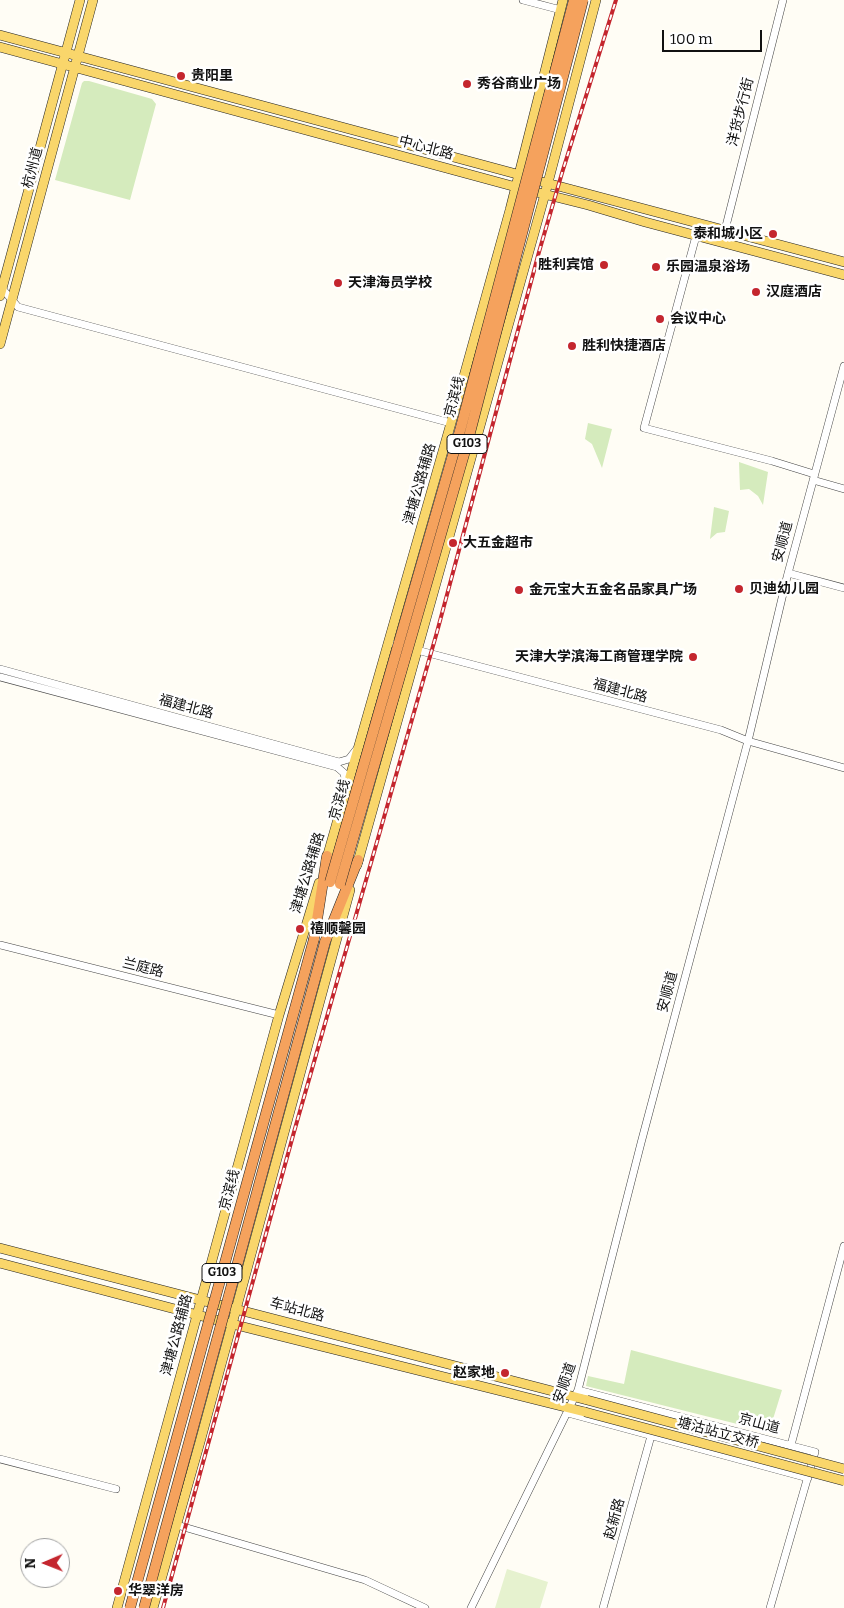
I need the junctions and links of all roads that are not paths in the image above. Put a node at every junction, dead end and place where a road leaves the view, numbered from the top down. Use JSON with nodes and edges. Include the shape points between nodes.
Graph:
{"nodes":[{"id":1,"x":80,"y":0,"type":"edge"},
{"id":2,"x":93,"y":0,"type":"edge"},
{"id":3,"x":523,"y":0,"type":"edge"},
{"id":4,"x":563,"y":0,"type":"edge"},
{"id":5,"x":574,"y":0,"type":"edge"},
{"id":6,"x":583,"y":0,"type":"edge"},
{"id":7,"x":596,"y":0,"type":"edge"},
{"id":8,"x":782,"y":0,"type":"edge"},
{"id":9,"x":561,"y":10,"type":"junction"},
{"id":10,"x":0,"y":35,"type":"edge"},
{"id":11,"x":70,"y":35,"type":"junction"},
{"id":12,"x":0,"y":47,"type":"edge"},
{"id":13,"x":49,"y":48,"type":"junction"},
{"id":14,"x":69,"y":59,"type":"junction"},
{"id":15,"x":47,"y":60,"type":"junction"},
{"id":16,"x":58,"y":79,"type":"junction"},
{"id":17,"x":519,"y":175,"type":"junction"},
{"id":18,"x":490,"y":180,"type":"junction"},
{"id":19,"x":516,"y":187,"type":"junction"},
{"id":20,"x":547,"y":188,"type":"junction"},
{"id":21,"x":528,"y":190,"type":"junction"},
{"id":22,"x":567,"y":200,"type":"junction"},
{"id":23,"x":510,"y":210,"type":"junction"},
{"id":24,"x":538,"y":216,"type":"junction"},
{"id":25,"x":724,"y":230,"type":"junction"},
{"id":26,"x":696,"y":236,"type":"junction"},
{"id":27,"x":844,"y":262,"type":"edge"},
{"id":28,"x":844,"y":276,"type":"edge"},
{"id":29,"x":1,"y":290,"type":"edge"},
{"id":30,"x":12,"y":300,"type":"junction"},
{"id":31,"x":0,"y":344,"type":"edge"},
{"id":32,"x":844,"y":366,"type":"edge"},
{"id":33,"x":451,"y":423,"type":"junction"},
{"id":34,"x":814,"y":477,"type":"junction"},
{"id":35,"x":844,"y":489,"type":"edge"},
{"id":36,"x":788,"y":573,"type":"junction"},
{"id":37,"x":844,"y":588,"type":"edge"},
{"id":38,"x":389,"y":642,"type":"junction"},
{"id":39,"x":418,"y":650,"type":"junction"},
{"id":40,"x":0,"y":669,"type":"edge"},
{"id":41,"x":0,"y":677,"type":"edge"},
{"id":42,"x":748,"y":742,"type":"junction"},
{"id":43,"x":360,"y":746,"type":"junction"},
{"id":44,"x":844,"y":768,"type":"edge"},
{"id":45,"x":346,"y":791,"type":"junction"},
{"id":46,"x":327,"y":856,"type":"junction"},
{"id":47,"x":358,"y":860,"type":"junction"},
{"id":48,"x":335,"y":883,"type":"junction"},
{"id":49,"x":314,"y":938,"type":"junction"},
{"id":50,"x":325,"y":942,"type":"junction"},
{"id":51,"x":0,"y":945,"type":"edge"},
{"id":52,"x":279,"y":1016,"type":"junction"},
{"id":53,"x":844,"y":1246,"type":"edge"},
{"id":54,"x":0,"y":1248,"type":"edge"},
{"id":55,"x":0,"y":1262,"type":"edge"},
{"id":56,"x":201,"y":1299,"type":"junction"},
{"id":57,"x":236,"y":1308,"type":"junction"},
{"id":58,"x":197,"y":1314,"type":"junction"},
{"id":59,"x":232,"y":1324,"type":"junction"},
{"id":60,"x":577,"y":1393,"type":"junction"},
{"id":61,"x":587,"y":1400,"type":"joint"},
{"id":62,"x":569,"y":1410,"type":"junction"},
{"id":63,"x":585,"y":1412,"type":"joint"},
{"id":64,"x":651,"y":1436,"type":"junction"},
{"id":65,"x":791,"y":1445,"type":"junction"},
{"id":66,"x":0,"y":1459,"type":"edge"},
{"id":67,"x":844,"y":1469,"type":"edge"},
{"id":68,"x":808,"y":1478,"type":"junction"},
{"id":69,"x":844,"y":1480,"type":"edge"},
{"id":70,"x":116,"y":1489,"type":"dead end"},
{"id":71,"x":177,"y":1525,"type":"junction"},
{"id":72,"x":117,"y":1608,"type":"edge"},
{"id":73,"x":130,"y":1608,"type":"edge"},
{"id":74,"x":144,"y":1608,"type":"edge"},
{"id":75,"x":153,"y":1608,"type":"edge"},
{"id":76,"x":426,"y":1608,"type":"edge"},
{"id":77,"x":471,"y":1608,"type":"edge"},
{"id":78,"x":603,"y":1608,"type":"edge"},
{"id":79,"x":770,"y":1608,"type":"edge"}],
"edges":[{"from":1,"to":11,"type":"main road","name":"杭州道"},
{"from":2,"to":14,"type":"main road","via":[[83,38]]},
{"from":3,"to":9,"type":"street"},
{"from":4,"to":9,"type":"main road","name":"津塘公路辅路"},
{"from":5,"to":48,"type":"highway","name":"京滨线","number":"G103","bridge":true},
{"from":6,"to":48,"type":"highway","name":"京滨线","number":"G103","bridge":true,"via":[[467,444]]},
{"from":7,"to":20,"type":"main road","number":"G103"},
{"from":8,"to":25,"type":"street","name":"洋货步行街"},
{"from":9,"to":17,"type":"main road","name":"津塘公路辅路"},
{"from":10,"to":13,"type":"main road","name":"中心北路"},
{"from":11,"to":13,"type":"main road","via":[[61,47]]},
{"from":11,"to":14,"type":"main road","name":"杭州道"},
{"from":12,"to":15,"type":"main road"},
{"from":13,"to":14,"type":"main road","name":"中心北路"},
{"from":14,"to":15,"type":"main road"},
{"from":14,"to":16,"type":"main road","name":"杭州道"},
{"from":14,"to":17,"type":"main road","name":"中心北路"},
{"from":14,"to":18,"type":"main road","name":"中心北路","via":[[87,70]]},
{"from":14,"to":30,"type":"main road","name":"杭州道","via":[[70,83]]},
{"from":15,"to":16,"type":"main road","via":[[56,66]]},
{"from":16,"to":29,"type":"main road","name":"杭州道"},
{"from":17,"to":19,"type":"main road","name":"津塘公路辅路"},
{"from":17,"to":20,"type":"main road","name":"中心北路"},
{"from":18,"to":19,"type":"main road","name":"中心北路"},
{"from":18,"to":23,"type":"main road","via":[[500,184],[507,193]]},
{"from":19,"to":21,"type":"main road","name":"中心北路"},
{"from":19,"to":23,"type":"main road","name":"津塘公路辅路"},
{"from":20,"to":21,"type":"main road","name":"中心北路"},
{"from":20,"to":22,"type":"main road","name":"中心北路"},
{"from":20,"to":24,"type":"main road","number":"G103"},
{"from":20,"to":25,"type":"main road","name":"中心北路","via":[[571,189]]},
{"from":21,"to":23,"type":"main road"},
{"from":22,"to":24,"type":"main road","via":[[549,203]]},
{"from":22,"to":26,"type":"main road","name":"中心北路"},
{"from":23,"to":33,"type":"main road","name":"津塘公路辅路"},
{"from":24,"to":39,"type":"main road","number":"G103"},
{"from":25,"to":27,"type":"main road","name":"中心北路"},
{"from":26,"to":28,"type":"main road","name":"中心北路"},
{"from":26,"to":34,"type":"street","via":[[644,428],[770,461]]},
{"from":29,"to":30,"type":"street"},
{"from":30,"to":31,"type":"main road","name":"杭州道"},
{"from":30,"to":33,"type":"street","via":[[18,307]]},
{"from":32,"to":34,"type":"street","name":"安顺道"},
{"from":33,"to":38,"type":"main road","name":"津塘公路辅路"},
{"from":34,"to":35,"type":"street"},
{"from":34,"to":36,"type":"street","name":"安顺道"},
{"from":36,"to":37,"type":"street"},
{"from":36,"to":42,"type":"street","name":"安顺道"},
{"from":38,"to":39,"type":"street","name":"福建北路"},
{"from":38,"to":43,"type":"main road","name":"津塘公路辅路"},
{"from":39,"to":42,"type":"street","name":"福建北路","via":[[721,730]]},
{"from":39,"to":47,"type":"main road","number":"G103"},
{"from":40,"to":43,"type":"street","name":"福建北路","via":[[339,762],[349,759]]},
{"from":41,"to":45,"type":"street","name":"福建北路","via":[[337,767],[346,777]]},
{"from":42,"to":44,"type":"street","name":"福建北路"},
{"from":42,"to":60,"type":"street","name":"安顺道","via":[[640,1142]]},
{"from":43,"to":45,"type":"main road","name":"津塘公路辅路"},
{"from":45,"to":46,"type":"main road","name":"津塘公路辅路"},
{"from":46,"to":49,"type":"highway"},
{"from":46,"to":52,"type":"main road","name":"津塘公路辅路"},
{"from":47,"to":50,"type":"highway","number":"G103"},
{"from":47,"to":57,"type":"main road","number":"G103"},
{"from":48,"to":49,"type":"highway","name":"京滨线","number":"G103"},
{"from":48,"to":50,"type":"highway","name":"京滨线","number":"G103"},
{"from":49,"to":73,"type":"highway","name":"京滨线","number":"G103","bridge":true},
{"from":50,"to":74,"type":"highway","name":"京滨线","number":"G103","bridge":true},
{"from":51,"to":52,"type":"street","name":"兰庭路"},
{"from":52,"to":56,"type":"main road","name":"津塘公路辅路"},
{"from":53,"to":65,"type":"street","name":"京山道"},
{"from":54,"to":56,"type":"main road","name":"车站北路"},
{"from":55,"to":58,"type":"main road","name":"车站北路"},
{"from":56,"to":57,"type":"main road","name":"车站北路"},
{"from":56,"to":58,"type":"main road","name":"津塘公路辅路"},
{"from":57,"to":59,"type":"main road","number":"G103"},
{"from":57,"to":60,"type":"main road","name":"车站北路"},
{"from":58,"to":59,"type":"main road","name":"车站北路"},
{"from":58,"to":72,"type":"main road","name":"津塘公路辅路"},
{"from":59,"to":62,"type":"main road","name":"车站北路"},
{"from":59,"to":71,"type":"main road","number":"G103"},
{"from":60,"to":61,"type":"main road","name":"车站北路"},
{"from":60,"to":62,"type":"street","name":"安顺道"},
{"from":60,"to":65,"type":"street","name":"京山道"},
{"from":61,"to":67,"type":"main road","name":"塘沽站立交桥","bridge":true},
{"from":62,"to":63,"type":"main road","name":"车站北路"},
{"from":62,"to":64,"type":"street"},
{"from":62,"to":77,"type":"street","name":"安顺道"},
{"from":63,"to":69,"type":"main road","name":"塘沽站立交桥","bridge":true},
{"from":64,"to":68,"type":"street"},
{"from":64,"to":78,"type":"street","name":"赵新路"},
{"from":65,"to":68,"type":"street","via":[[815,1452]]},
{"from":66,"to":70,"type":"street"},
{"from":68,"to":79,"type":"street"},
{"from":71,"to":75,"type":"main road","number":"G103"},
{"from":71,"to":76,"type":"street","via":[[365,1580]]}]}
